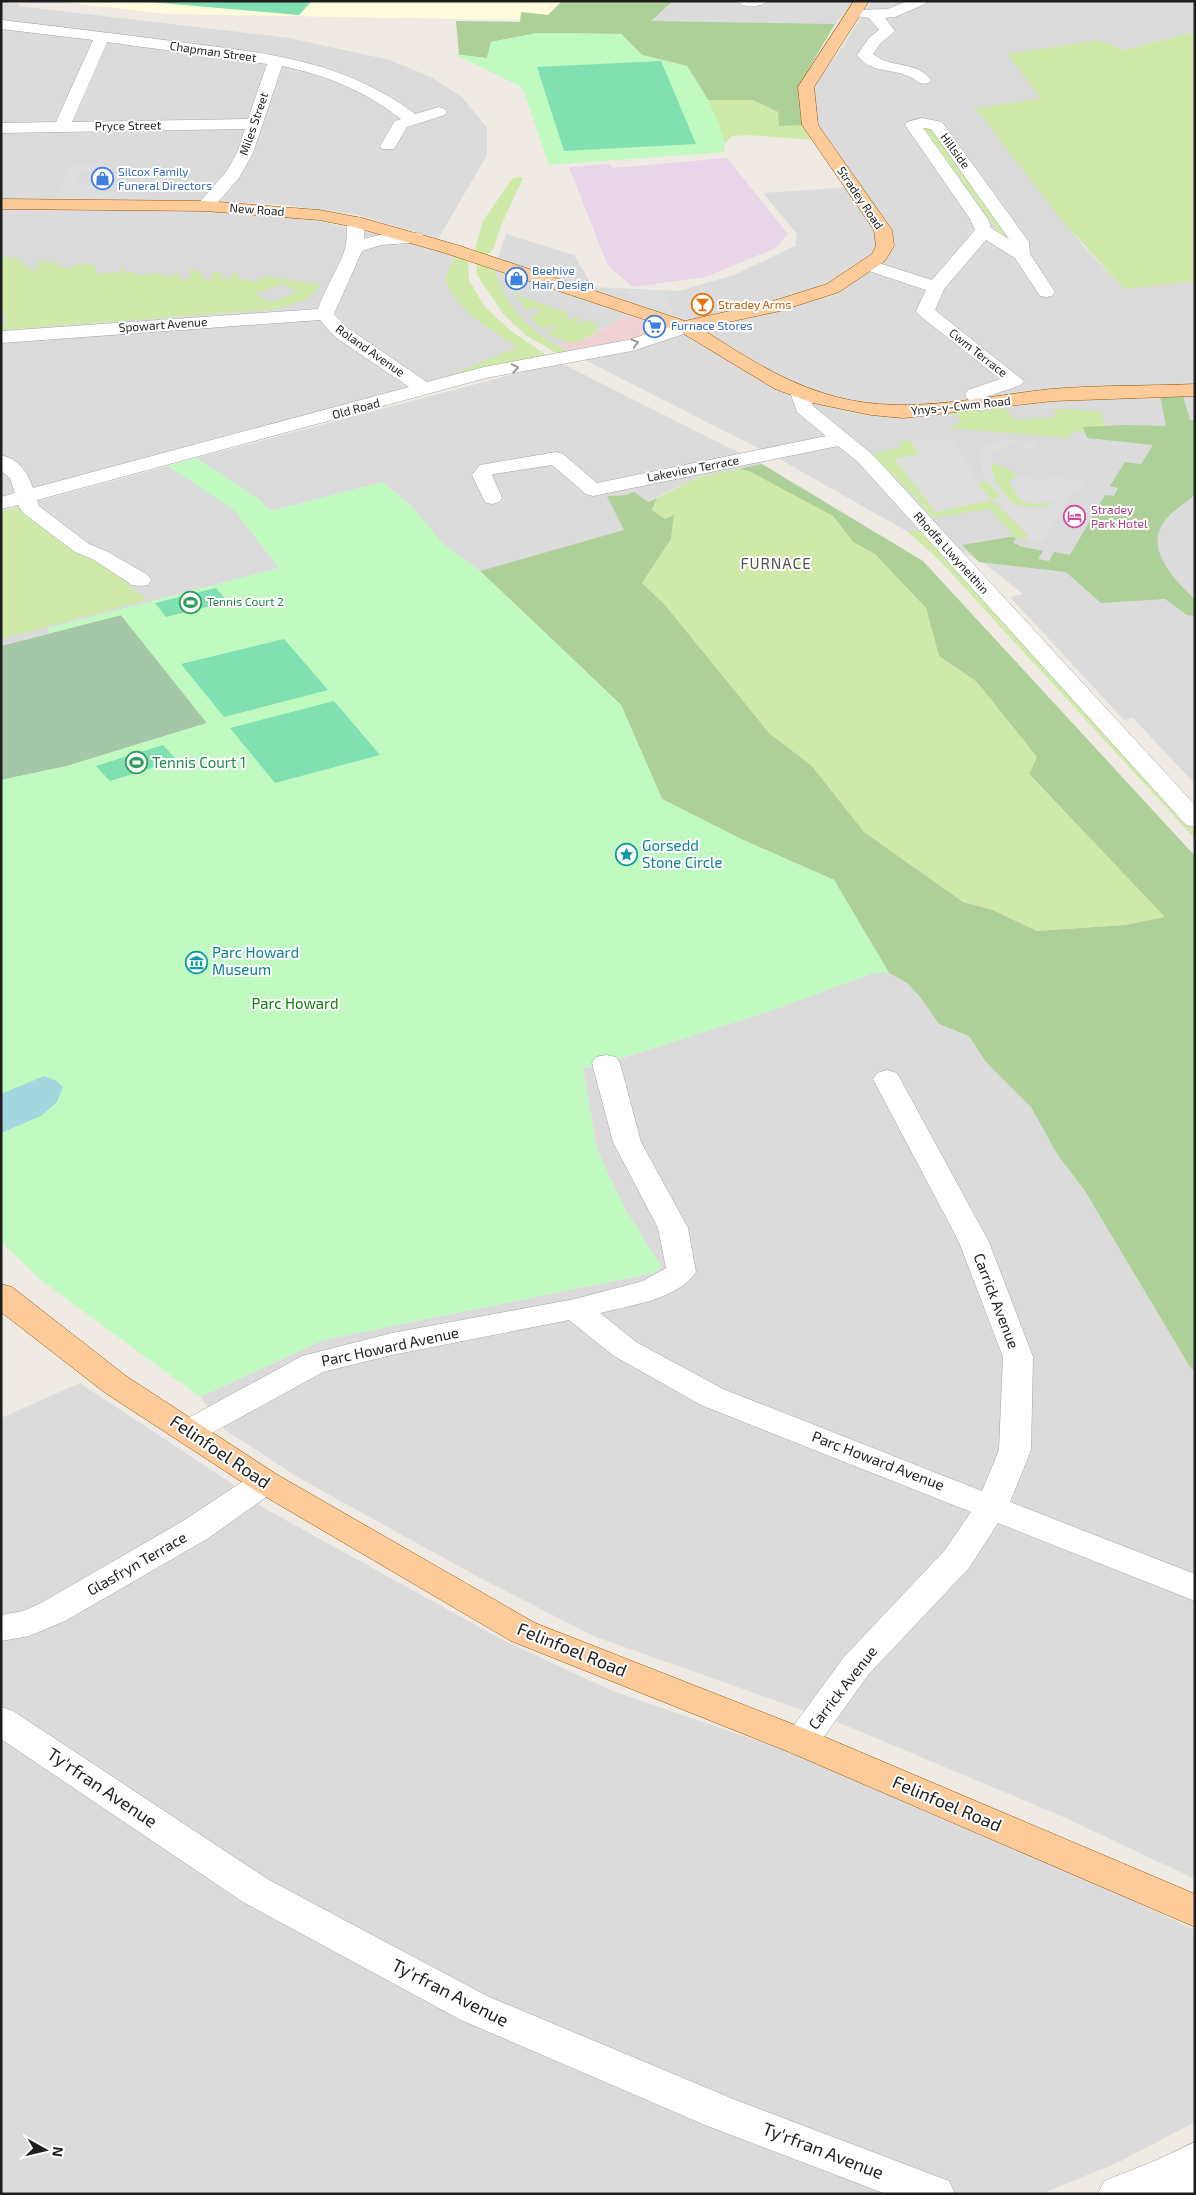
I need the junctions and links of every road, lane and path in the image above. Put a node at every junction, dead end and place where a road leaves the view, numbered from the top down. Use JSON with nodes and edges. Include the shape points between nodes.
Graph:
{"nodes":[{"id":1,"x":744,"y":1,"type":"edge"},
{"id":2,"x":760,"y":1,"type":"edge"},
{"id":3,"x":920,"y":1,"type":"edge"},
{"id":4,"x":858,"y":7,"type":"edge"},
{"id":5,"x":875,"y":14,"type":"junction"},
{"id":6,"x":1,"y":24,"type":"edge"},
{"id":7,"x":102,"y":37,"type":"junction"},
{"id":8,"x":276,"y":60,"type":"junction"},
{"id":9,"x":923,"y":80,"type":"dead end"},
{"id":10,"x":440,"y":112,"type":"dead end"},
{"id":11,"x":412,"y":120,"type":"junction"},
{"id":12,"x":254,"y":124,"type":"junction"},
{"id":13,"x":62,"y":127,"type":"junction"},
{"id":14,"x":1,"y":128,"type":"edge"},
{"id":15,"x":387,"y":139,"type":"dead end"},
{"id":16,"x":1,"y":204,"type":"edge"},
{"id":17,"x":206,"y":206,"type":"junction"},
{"id":18,"x":356,"y":222,"type":"junction"},
{"id":19,"x":984,"y":231,"type":"junction"},
{"id":20,"x":416,"y":238,"type":"junction"},
{"id":21,"x":356,"y":247,"type":"junction"},
{"id":22,"x":1021,"y":254,"type":"junction"},
{"id":23,"x":869,"y":265,"type":"junction"},
{"id":24,"x":936,"y":287,"type":"junction"},
{"id":25,"x":1046,"y":292,"type":"dead end"},
{"id":26,"x":325,"y":314,"type":"junction"},
{"id":27,"x":686,"y":327,"type":"junction"},
{"id":28,"x":1,"y":337,"type":"edge"},
{"id":29,"x":426,"y":390,"type":"junction"},
{"id":30,"x":1195,"y":390,"type":"edge"},
{"id":31,"x":800,"y":392,"type":"junction"},
{"id":32,"x":981,"y":405,"type":"junction"},
{"id":33,"x":841,"y":439,"type":"junction"},
{"id":34,"x":1,"y":461,"type":"edge"},
{"id":35,"x":26,"y":496,"type":"junction"},
{"id":36,"x":492,"y":498,"type":"dead end"},
{"id":37,"x":1,"y":504,"type":"edge"},
{"id":38,"x":140,"y":580,"type":"dead end"},
{"id":39,"x":1195,"y":820,"type":"edge"},
{"id":40,"x":606,"y":1063,"type":"dead end"},
{"id":41,"x":887,"y":1079,"type":"dead end"},
{"id":42,"x":1,"y":1294,"type":"edge"},
{"id":43,"x":575,"y":1309,"type":"junction"},
{"id":44,"x":190,"y":1431,"type":"junction"},
{"id":45,"x":265,"y":1482,"type":"junction"},
{"id":46,"x":992,"y":1506,"type":"junction"},
{"id":47,"x":1195,"y":1588,"type":"edge"},
{"id":48,"x":1,"y":1628,"type":"edge"},
{"id":49,"x":1,"y":1721,"type":"edge"},
{"id":50,"x":801,"y":1742,"type":"junction"},
{"id":51,"x":1195,"y":1911,"type":"edge"},
{"id":52,"x":1185,"y":2175,"type":"edge"},
{"id":53,"x":935,"y":2194,"type":"edge"},
{"id":54,"x":1118,"y":2194,"type":"edge"}],
"edges":[{"from":1,"to":2,"type":"street"},
{"from":3,"to":5,"type":"street","via":[[898,12]]},
{"from":4,"to":5,"type":"street"},
{"from":4,"to":23,"type":"main road","name":"Stradey Road","via":[[806,87],[810,125],[883,230],[885,246]]},
{"from":5,"to":9,"type":"street","via":[[887,31],[874,41],[865,55],[879,65],[912,72]]},
{"from":6,"to":7,"type":"street","name":"Chapman Street"},
{"from":7,"to":8,"type":"street","name":"Chapman Street"},
{"from":7,"to":13,"type":"street"},
{"from":8,"to":11,"type":"street","name":"Chapman Street","via":[[373,91]]},
{"from":8,"to":12,"type":"street","name":"Miles Street"},
{"from":10,"to":11,"type":"street"},
{"from":11,"to":15,"type":"street","via":[[401,124]]},
{"from":12,"to":13,"type":"street","name":"Pryce Street"},
{"from":12,"to":17,"type":"street","name":"Miles Street","via":[[245,153],[233,174]]},
{"from":13,"to":14,"type":"street","name":"Pryce Street"},
{"from":16,"to":17,"type":"main road","name":"New Road"},
{"from":17,"to":18,"type":"main road","name":"New Road","via":[[319,215]]},
{"from":18,"to":20,"type":"main road","name":"New Road"},
{"from":18,"to":21,"type":"street","name":"Roland Avenue"},
{"from":19,"to":22,"type":"street","name":"Hillside"},
{"from":19,"to":22,"type":"street","name":"Hillside","via":[[979,219],[913,126],[922,123],[936,125],[1020,242]]},
{"from":19,"to":24,"type":"street"},
{"from":20,"to":21,"type":"street","via":[[380,240]]},
{"from":20,"to":27,"type":"main road","name":"New Road"},
{"from":21,"to":26,"type":"street","name":"Roland Avenue"},
{"from":22,"to":25,"type":"street","name":"Hillside"},
{"from":23,"to":24,"type":"street"},
{"from":23,"to":27,"type":"main road","name":"Stradey Road","via":[[834,288]]},
{"from":24,"to":32,"type":"street","name":"Cwm Terrace","via":[[925,311],[1014,381],[975,394]]},
{"from":26,"to":28,"type":"street","name":"Spowart Avenue"},
{"from":26,"to":29,"type":"street","name":"Roland Avenue","via":[[342,332]]},
{"from":29,"to":27,"type":"street","name":"Old Road","one_way":true,"via":[[484,373],[632,345]]},
{"from":27,"to":31,"type":"main road","name":"Ynys-y-Cwm Road","via":[[752,369]]},
{"from":29,"to":35,"type":"street","name":"Old Road"},
{"from":30,"to":32,"type":"main road","name":"Ynys-y-Cwm Road","via":[[1052,395]]},
{"from":31,"to":32,"type":"main road","name":"Ynys-y-Cwm Road","via":[[841,404],[903,412]]},
{"from":31,"to":33,"type":"street","name":"Rhodfa Llwyneithin","via":[[804,408]]},
{"from":33,"to":36,"type":"street","name":"Lakeview Terrace","via":[[593,490],[556,458],[487,469],[482,475],[483,482]]},
{"from":33,"to":39,"type":"street","name":"Rhodfa Llwyneithin","via":[[864,458]]},
{"from":34,"to":35,"type":"street","via":[[19,476]]},
{"from":35,"to":37,"type":"street","name":"Old Road"},
{"from":35,"to":38,"type":"street","via":[[30,509],[82,548]]},
{"from":40,"to":43,"type":"street","name":"Parc Howard Avenue","via":[[627,1142],[673,1228],[681,1272],[653,1290]]},
{"from":41,"to":46,"type":"street","name":"Carrick Avenue","via":[[974,1242],[1018,1357],[1015,1450]]},
{"from":42,"to":44,"type":"main road","name":"Felinfoel Road","via":[[115,1384]]},
{"from":43,"to":44,"type":"street","name":"Parc Howard Avenue","via":[[392,1344],[313,1364]]},
{"from":43,"to":46,"type":"street","name":"Parc Howard Avenue","via":[[625,1348],[712,1397]]},
{"from":44,"to":45,"type":"main road","name":"Felinfoel Road"},
{"from":45,"to":48,"type":"street","name":"Glasfryn Terrace","via":[[195,1530],[62,1607],[29,1623]]},
{"from":45,"to":50,"type":"main road","name":"Felinfoel Road","via":[[523,1632]]},
{"from":46,"to":47,"type":"street","name":"Parc Howard Avenue"},
{"from":46,"to":50,"type":"street","name":"Carrick Avenue","via":[[957,1559],[856,1666]]},
{"from":49,"to":53,"type":"street","name":"Ty'rfran Avenue","via":[[256,1891],[474,2008],[719,2112]]},
{"from":50,"to":51,"type":"main road","name":"Felinfoel Road"},
{"from":52,"to":54,"type":"street"}]}
